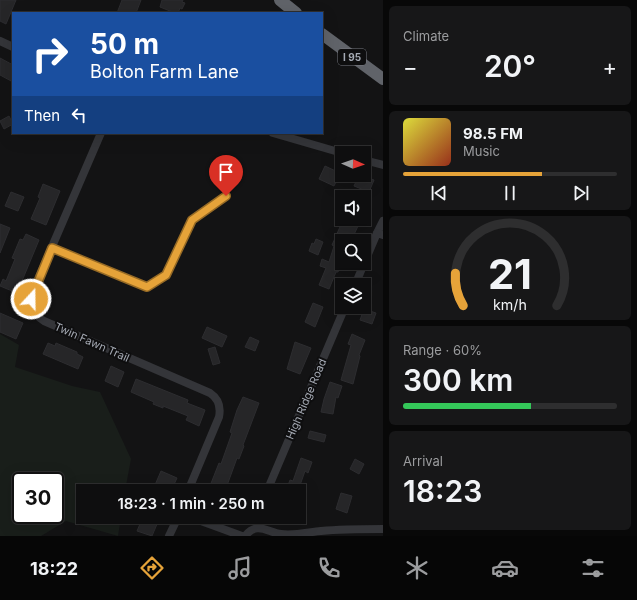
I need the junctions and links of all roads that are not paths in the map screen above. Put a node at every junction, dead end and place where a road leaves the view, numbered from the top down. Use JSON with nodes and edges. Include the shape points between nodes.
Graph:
{"nodes":[{"id":1,"x":280,"y":0,"type":"edge"},
{"id":2,"x":295,"y":12,"type":"edge"},
{"id":3,"x":323,"y":35,"type":"edge"},
{"id":4,"x":0,"y":41,"type":"edge"},
{"id":5,"x":12,"y":47,"type":"edge"},
{"id":6,"x":383,"y":79,"type":"edge"},
{"id":7,"x":101,"y":134,"type":"edge"},
{"id":8,"x":276,"y":134,"type":"edge"},
{"id":9,"x":335,"y":151,"type":"edge"},
{"id":10,"x":371,"y":162,"type":"edge"},
{"id":11,"x":383,"y":165,"type":"edge"},
{"id":12,"x":226,"y":196,"type":"dead end"},
{"id":13,"x":383,"y":221,"type":"edge"},
{"id":14,"x":380,"y":234,"type":"edge"},
{"id":15,"x":52,"y":248,"type":"junction"},
{"id":16,"x":358,"y":278,"type":"edge"},
{"id":17,"x":342,"y":314,"type":"edge"},
{"id":18,"x":191,"y":484,"type":"edge"},
{"id":19,"x":270,"y":484,"type":"edge"},
{"id":20,"x":175,"y":524,"type":"edge"},
{"id":21,"x":209,"y":524,"type":"edge"},
{"id":22,"x":258,"y":524,"type":"edge"},
{"id":23,"x":257,"y":528,"type":"junction"},
{"id":24,"x":383,"y":529,"type":"edge"},
{"id":25,"x":270,"y":533,"type":"edge"},
{"id":26,"x":300,"y":535,"type":"edge"},
{"id":27,"x":169,"y":536,"type":"edge"},
{"id":28,"x":242,"y":536,"type":"edge"},
{"id":29,"x":245,"y":536,"type":"edge"}],
"edges":[{"from":1,"to":2,"type":"highway"},
{"from":3,"to":6,"type":"highway","number":"I 95"},
{"from":4,"to":5,"type":"street"},
{"from":7,"to":15,"type":"street","name":"Twin Fawn Trail"},
{"from":8,"to":9,"type":"street"},
{"from":10,"to":11,"type":"street"},
{"from":12,"to":15,"type":"street","via":[[192,220],[166,275],[147,287]]},
{"from":13,"to":14,"type":"street"},
{"from":14,"to":16,"type":"street"},
{"from":15,"to":18,"type":"street","name":"Twin Fawn Trail","via":[[31,299],[32,309],[39,318],[210,393],[218,401],[219,417]]},
{"from":17,"to":19,"type":"street","name":"High Ridge Road"},
{"from":20,"to":27,"type":"street"},
{"from":21,"to":28,"type":"street"},
{"from":22,"to":23,"type":"street"},
{"from":23,"to":25,"type":"street"},
{"from":23,"to":29,"type":"street"},
{"from":24,"to":26,"type":"street","via":[[345,529]]},
{"from":25,"to":26,"type":"street"}]}
